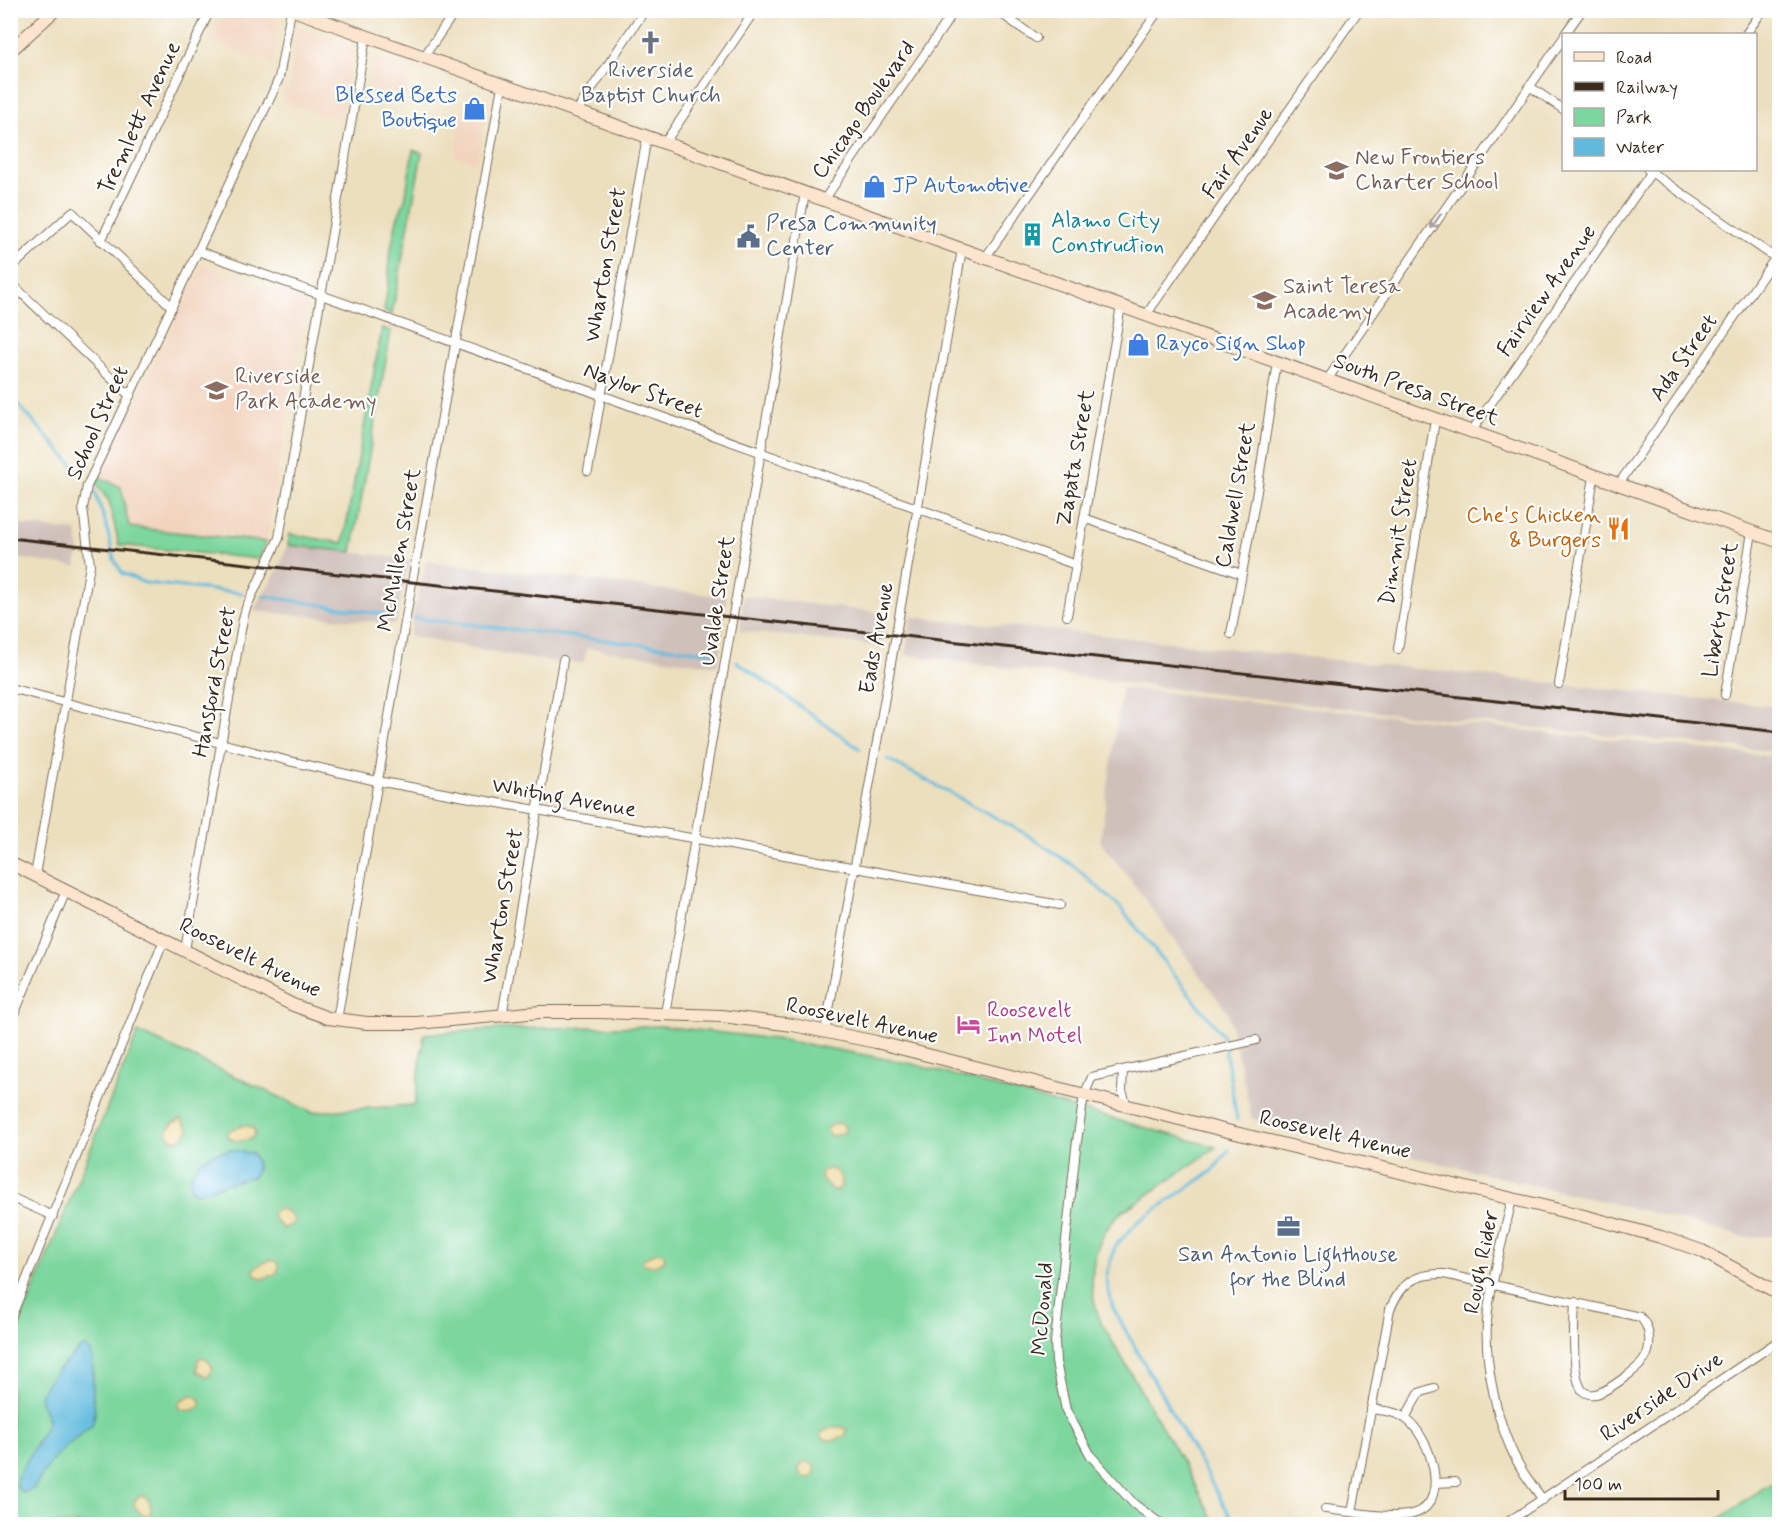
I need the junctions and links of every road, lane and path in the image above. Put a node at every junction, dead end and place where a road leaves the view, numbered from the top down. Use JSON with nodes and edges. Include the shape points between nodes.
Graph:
{"nodes":[{"id":1,"x":55,"y":10,"type":"edge"},
{"id":2,"x":210,"y":10,"type":"edge"},
{"id":3,"x":292,"y":10,"type":"edge"},
{"id":4,"x":456,"y":10,"type":"edge"},
{"id":5,"x":645,"y":10,"type":"edge"},
{"id":6,"x":756,"y":10,"type":"edge"},
{"id":7,"x":955,"y":10,"type":"edge"},
{"id":8,"x":996,"y":10,"type":"edge"},
{"id":9,"x":1159,"y":10,"type":"edge"},
{"id":10,"x":1359,"y":10,"type":"edge"},
{"id":11,"x":1582,"y":10,"type":"edge"},
{"id":12,"x":1763,"y":10,"type":"edge"},
{"id":13,"x":1566,"y":33,"type":"edge"},
{"id":14,"x":1747,"y":33,"type":"edge"},
{"id":15,"x":366,"y":37,"type":"junction"},
{"id":16,"x":1036,"y":38,"type":"dead end"},
{"id":17,"x":1562,"y":39,"type":"edge"},
{"id":18,"x":10,"y":51,"type":"edge"},
{"id":19,"x":423,"y":58,"type":"junction"},
{"id":20,"x":502,"y":86,"type":"junction"},
{"id":21,"x":1529,"y":86,"type":"junction"},
{"id":22,"x":1562,"y":109,"type":"edge"},
{"id":23,"x":576,"y":112,"type":"junction"},
{"id":24,"x":647,"y":137,"type":"junction"},
{"id":25,"x":664,"y":144,"type":"junction"},
{"id":26,"x":1649,"y":171,"type":"edge"},
{"id":27,"x":1651,"y":171,"type":"edge"},
{"id":28,"x":806,"y":194,"type":"junction"},
{"id":29,"x":824,"y":200,"type":"junction"},
{"id":30,"x":101,"y":241,"type":"junction"},
{"id":31,"x":962,"y":249,"type":"junction"},
{"id":32,"x":198,"y":251,"type":"junction"},
{"id":33,"x":1778,"y":257,"type":"edge"},
{"id":34,"x":985,"y":258,"type":"junction"},
{"id":35,"x":10,"y":269,"type":"edge"},
{"id":36,"x":10,"y":282,"type":"edge"},
{"id":37,"x":321,"y":295,"type":"junction"},
{"id":38,"x":1121,"y":306,"type":"junction"},
{"id":39,"x":172,"y":307,"type":"junction"},
{"id":40,"x":1146,"y":315,"type":"junction"},
{"id":41,"x":455,"y":344,"type":"junction"},
{"id":42,"x":1277,"y":362,"type":"junction"},
{"id":43,"x":1327,"y":380,"type":"junction"},
{"id":44,"x":601,"y":395,"type":"junction"},
{"id":45,"x":129,"y":396,"type":"junction"},
{"id":46,"x":1436,"y":420,"type":"junction"},
{"id":47,"x":1471,"y":432,"type":"junction"},
{"id":48,"x":760,"y":453,"type":"junction"},
{"id":49,"x":588,"y":471,"type":"dead end"},
{"id":50,"x":1594,"y":477,"type":"junction"},
{"id":51,"x":1618,"y":485,"type":"junction"},
{"id":52,"x":917,"y":509,"type":"junction"},
{"id":53,"x":1084,"y":518,"type":"junction"},
{"id":54,"x":1752,"y":532,"type":"junction"},
{"id":55,"x":1779,"y":542,"type":"edge"},
{"id":56,"x":1076,"y":565,"type":"junction"},
{"id":57,"x":1241,"y":574,"type":"junction"},
{"id":58,"x":1067,"y":616,"type":"dead end"},
{"id":59,"x":1231,"y":634,"type":"dead end"},
{"id":60,"x":1398,"y":649,"type":"dead end"},
{"id":61,"x":563,"y":660,"type":"dead end"},
{"id":62,"x":1559,"y":684,"type":"dead end"},
{"id":63,"x":10,"y":688,"type":"edge"},
{"id":64,"x":1725,"y":695,"type":"dead end"},
{"id":65,"x":67,"y":704,"type":"junction"},
{"id":66,"x":221,"y":743,"type":"junction"},
{"id":67,"x":377,"y":781,"type":"junction"},
{"id":68,"x":537,"y":812,"type":"junction"},
{"id":69,"x":696,"y":840,"type":"junction"},
{"id":70,"x":10,"y":863,"type":"edge"},
{"id":71,"x":855,"y":867,"type":"junction"},
{"id":72,"x":35,"y":875,"type":"junction"},
{"id":73,"x":66,"y":891,"type":"junction"},
{"id":74,"x":1060,"y":905,"type":"dead end"},
{"id":75,"x":164,"y":940,"type":"junction"},
{"id":76,"x":185,"y":950,"type":"junction"},
{"id":77,"x":665,"y":1014,"type":"junction"},
{"id":78,"x":502,"y":1016,"type":"junction"},
{"id":79,"x":337,"y":1020,"type":"junction"},
{"id":80,"x":10,"y":1024,"type":"edge"},
{"id":81,"x":825,"y":1032,"type":"junction"},
{"id":82,"x":1256,"y":1040,"type":"dead end"},
{"id":83,"x":1123,"y":1070,"type":"junction"},
{"id":84,"x":1084,"y":1095,"type":"junction"},
{"id":85,"x":1127,"y":1106,"type":"junction"},
{"id":86,"x":10,"y":1197,"type":"edge"},
{"id":87,"x":1512,"y":1199,"type":"junction"},
{"id":88,"x":53,"y":1216,"type":"junction"},
{"id":89,"x":1493,"y":1285,"type":"junction"},
{"id":90,"x":1779,"y":1294,"type":"edge"},
{"id":91,"x":1575,"y":1302,"type":"junction"},
{"id":92,"x":10,"y":1320,"type":"edge"},
{"id":93,"x":1779,"y":1340,"type":"edge"},
{"id":94,"x":1434,"y":1388,"type":"dead end"},
{"id":95,"x":1371,"y":1409,"type":"junction"},
{"id":96,"x":1405,"y":1418,"type":"junction"},
{"id":97,"x":1456,"y":1482,"type":"dead end"},
{"id":98,"x":1435,"y":1483,"type":"junction"},
{"id":99,"x":1543,"y":1500,"type":"junction"},
{"id":100,"x":1325,"y":1509,"type":"dead end"},
{"id":101,"x":1352,"y":1512,"type":"junction"},
{"id":102,"x":1161,"y":1524,"type":"edge"},
{"id":103,"x":1505,"y":1524,"type":"edge"}],
"edges":[{"from":1,"to":18,"type":"main road"},
{"from":2,"to":30,"type":"street","name":"Tremlett Avenue"},
{"from":3,"to":15,"type":"main road","name":"South Presa Street"},
{"from":3,"to":32,"type":"street","name":"School Street","via":[[279,78]]},
{"from":4,"to":19,"type":"street"},
{"from":5,"to":23,"type":"street"},
{"from":6,"to":25,"type":"street"},
{"from":7,"to":29,"type":"street","name":"Chicago Boulevard"},
{"from":8,"to":16,"type":"street"},
{"from":9,"to":34,"type":"street"},
{"from":10,"to":40,"type":"street","name":"Fair Avenue"},
{"from":11,"to":13,"type":"street"},
{"from":12,"to":14,"type":"street"},
{"from":15,"to":19,"type":"main road","name":"South Presa Street"},
{"from":15,"to":37,"type":"street","name":"Hansford Street"},
{"from":17,"to":21,"type":"street"},
{"from":19,"to":20,"type":"main road","name":"South Presa Street"},
{"from":20,"to":23,"type":"main road","name":"South Presa Street"},
{"from":20,"to":41,"type":"street","name":"McMullen Street"},
{"from":21,"to":22,"type":"street"},
{"from":21,"to":43,"type":"street","one_way":true},
{"from":23,"to":24,"type":"main road","name":"South Presa Street"},
{"from":24,"to":25,"type":"main road","name":"South Presa Street"},
{"from":24,"to":44,"type":"street","name":"Wharton Street"},
{"from":25,"to":28,"type":"main road","name":"South Presa Street"},
{"from":26,"to":47,"type":"street","name":"Fairview Avenue"},
{"from":27,"to":33,"type":"street"},
{"from":28,"to":29,"type":"main road","name":"South Presa Street"},
{"from":28,"to":48,"type":"street","name":"Uvalde Street"},
{"from":29,"to":31,"type":"main road","name":"South Presa Street"},
{"from":30,"to":35,"type":"street","name":"Tremlett Avenue","via":[[72,212]]},
{"from":30,"to":39,"type":"street"},
{"from":31,"to":34,"type":"main road","name":"South Presa Street"},
{"from":31,"to":52,"type":"street","name":"Eads Avenue"},
{"from":32,"to":37,"type":"street","name":"Naylor Street"},
{"from":32,"to":39,"type":"street","name":"School Street"},
{"from":33,"to":51,"type":"street","name":"Ada Street"},
{"from":34,"to":38,"type":"main road","name":"South Presa Street"},
{"from":36,"to":45,"type":"street"},
{"from":37,"to":41,"type":"street","name":"Naylor Street"},
{"from":37,"to":66,"type":"street","name":"Hansford Street","via":[[279,538],[243,619]]},
{"from":38,"to":40,"type":"main road","name":"South Presa Street"},
{"from":38,"to":53,"type":"street","name":"Zapata Street"},
{"from":39,"to":45,"type":"street","name":"School Street"},
{"from":40,"to":42,"type":"main road","name":"South Presa Street"},
{"from":41,"to":44,"type":"street","name":"Naylor Street"},
{"from":41,"to":67,"type":"street","name":"McMullen Street"},
{"from":42,"to":43,"type":"main road","name":"South Presa Street"},
{"from":42,"to":57,"type":"street","name":"Caldwell Street"},
{"from":43,"to":46,"type":"main road","name":"South Presa Street"},
{"from":44,"to":48,"type":"street","name":"Naylor Street"},
{"from":44,"to":49,"type":"street","name":"Wharton Street"},
{"from":45,"to":65,"type":"street","name":"School Street","via":[[84,496],[90,565]]},
{"from":46,"to":47,"type":"main road","name":"South Presa Street"},
{"from":46,"to":60,"type":"street","name":"Dimmit Street"},
{"from":47,"to":50,"type":"main road","name":"South Presa Street"},
{"from":48,"to":52,"type":"street","name":"Naylor Street"},
{"from":48,"to":69,"type":"street","name":"Uvalde Street"},
{"from":50,"to":51,"type":"main road","name":"South Presa Street"},
{"from":50,"to":62,"type":"street"},
{"from":51,"to":54,"type":"main road","name":"South Presa Street"},
{"from":52,"to":56,"type":"street","name":"Naylor Street"},
{"from":52,"to":71,"type":"street","name":"Eads Avenue"},
{"from":53,"to":56,"type":"street","name":"Zapata Street"},
{"from":53,"to":57,"type":"street"},
{"from":54,"to":55,"type":"main road","name":"South Presa Street"},
{"from":54,"to":64,"type":"street","name":"Liberty Street"},
{"from":56,"to":58,"type":"street","name":"Zapata Street"},
{"from":57,"to":59,"type":"street","name":"Caldwell Street"},
{"from":61,"to":68,"type":"street","name":"Wharton Street"},
{"from":63,"to":65,"type":"street","name":"Whiting Avenue"},
{"from":65,"to":66,"type":"street","name":"Whiting Avenue"},
{"from":65,"to":72,"type":"street","name":"School Street"},
{"from":66,"to":67,"type":"street","name":"Whiting Avenue"},
{"from":66,"to":76,"type":"street","name":"Hansford Street"},
{"from":67,"to":68,"type":"street","name":"Whiting Avenue"},
{"from":67,"to":79,"type":"street","name":"McMullen Street"},
{"from":68,"to":69,"type":"street","name":"Whiting Avenue"},
{"from":68,"to":78,"type":"street","name":"Wharton Street"},
{"from":69,"to":71,"type":"street","name":"Whiting Avenue"},
{"from":69,"to":77,"type":"street","name":"Uvalde Street"},
{"from":70,"to":72,"type":"main road","name":"Roosevelt Avenue"},
{"from":71,"to":74,"type":"street","name":"Whiting Avenue"},
{"from":71,"to":81,"type":"street","name":"Eads Avenue"},
{"from":72,"to":73,"type":"main road","name":"Roosevelt Avenue"},
{"from":73,"to":75,"type":"main road","name":"Roosevelt Avenue"},
{"from":73,"to":80,"type":"street"},
{"from":75,"to":76,"type":"main road","name":"Roosevelt Avenue"},
{"from":75,"to":88,"type":"street"},
{"from":76,"to":79,"type":"main road","name":"Roosevelt Avenue","via":[[293,1005]]},
{"from":77,"to":78,"type":"main road","name":"Roosevelt Avenue","via":[[540,1012]]},
{"from":77,"to":81,"type":"main road","name":"Roosevelt Avenue","via":[[761,1020]]},
{"from":78,"to":79,"type":"main road","name":"Roosevelt Avenue","via":[[417,1023]]},
{"from":81,"to":84,"type":"main road","name":"Roosevelt Avenue"},
{"from":82,"to":83,"type":"street"},
{"from":83,"to":84,"type":"street","via":[[1092,1077]]},
{"from":83,"to":85,"type":"street","via":[[1122,1091]]},
{"from":84,"to":85,"type":"main road","name":"Roosevelt Avenue"},
{"from":84,"to":102,"type":"street","name":"McDonald","via":[[1054,1342],[1061,1392],[1066,1410],[1091,1456],[1134,1504]]},
{"from":85,"to":87,"type":"main road","name":"Roosevelt Avenue"},
{"from":86,"to":88,"type":"street"},
{"from":87,"to":89,"type":"street","name":"Rough Rider"},
{"from":87,"to":90,"type":"main road","name":"Roosevelt Avenue","via":[[1702,1251]]},
{"from":88,"to":92,"type":"street"},
{"from":89,"to":91,"type":"street"},
{"from":89,"to":95,"type":"street","via":[[1433,1272],[1419,1276],[1401,1289],[1390,1309]]},
{"from":89,"to":99,"type":"street","name":"Rough Rider","via":[[1488,1344],[1498,1408],[1521,1469]]},
{"from":91,"to":91,"type":"street","via":[[1640,1317],[1648,1330],[1645,1359],[1599,1393],[1583,1391],[1578,1378],[1573,1331]]},
{"from":93,"to":99,"type":"street","name":"Riverside Drive"},
{"from":94,"to":96,"type":"street","via":[[1419,1393]]},
{"from":95,"to":96,"type":"street"},
{"from":95,"to":101,"type":"street"},
{"from":96,"to":98,"type":"street","via":[[1425,1444]]},
{"from":97,"to":98,"type":"street"},
{"from":98,"to":101,"type":"street","via":[[1431,1503],[1414,1514]]},
{"from":99,"to":103,"type":"street","name":"Riverside Drive"},
{"from":100,"to":101,"type":"street"}]}
